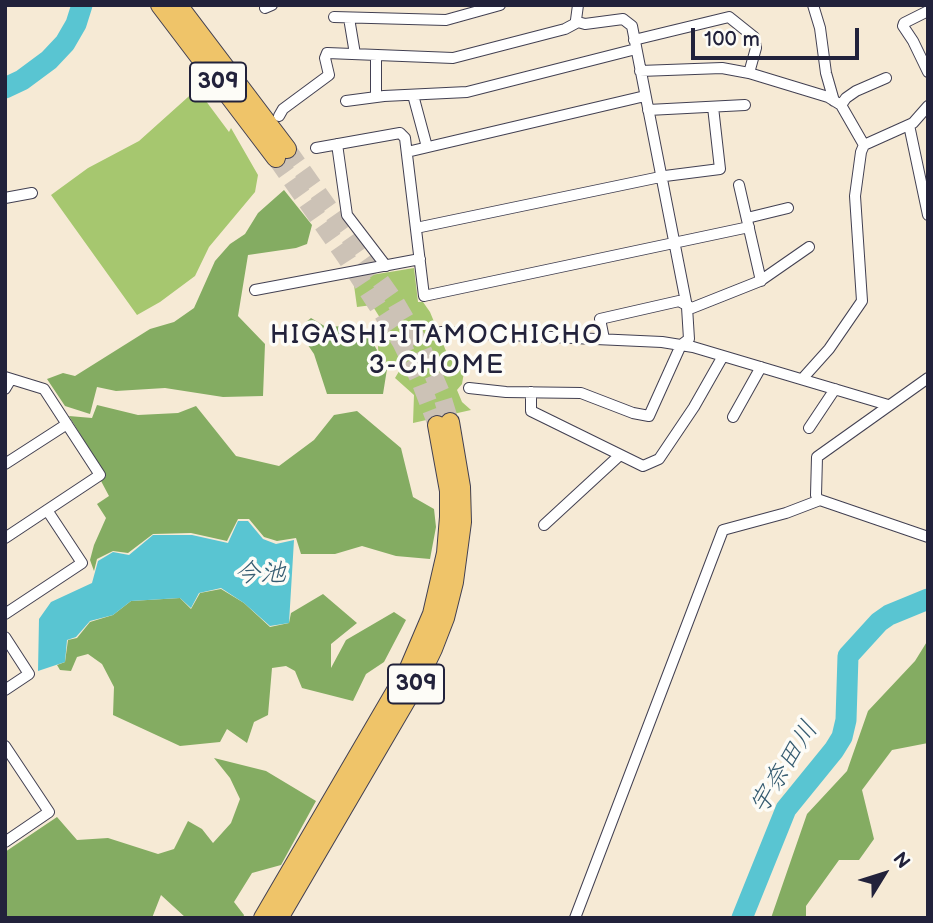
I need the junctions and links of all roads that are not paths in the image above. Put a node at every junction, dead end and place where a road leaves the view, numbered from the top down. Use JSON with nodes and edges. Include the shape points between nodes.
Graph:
{"nodes":[{"id":1,"x":160,"y":5,"type":"edge"},
{"id":2,"x":178,"y":5,"type":"edge"},
{"id":3,"x":500,"y":5,"type":"edge"},
{"id":4,"x":578,"y":5,"type":"edge"},
{"id":5,"x":814,"y":5,"type":"edge"},
{"id":6,"x":928,"y":11,"type":"edge"},
{"id":7,"x":334,"y":17,"type":"dead end"},
{"id":8,"x":349,"y":18,"type":"junction"},
{"id":9,"x":578,"y":22,"type":"junction"},
{"id":10,"x":635,"y":44,"type":"junction"},
{"id":11,"x":355,"y":54,"type":"junction"},
{"id":12,"x":376,"y":55,"type":"junction"},
{"id":13,"x":640,"y":71,"type":"junction"},
{"id":14,"x":928,"y":72,"type":"edge"},
{"id":15,"x":749,"y":73,"type":"junction"},
{"id":16,"x":886,"y":78,"type":"dead end"},
{"id":17,"x":413,"y":95,"type":"junction"},
{"id":18,"x":645,"y":96,"type":"junction"},
{"id":19,"x":376,"y":97,"type":"junction"},
{"id":20,"x":346,"y":101,"type":"dead end"},
{"id":21,"x":838,"y":103,"type":"junction"},
{"id":22,"x":745,"y":105,"type":"dead end"},
{"id":23,"x":928,"y":106,"type":"edge"},
{"id":24,"x":713,"y":107,"type":"junction"},
{"id":25,"x":648,"y":110,"type":"junction"},
{"id":26,"x":279,"y":116,"type":"dead end"},
{"id":27,"x":909,"y":125,"type":"junction"},
{"id":28,"x":337,"y":144,"type":"junction"},
{"id":29,"x":864,"y":145,"type":"junction"},
{"id":30,"x":427,"y":147,"type":"junction"},
{"id":31,"x":316,"y":148,"type":"dead end"},
{"id":32,"x":407,"y":152,"type":"junction"},
{"id":33,"x":661,"y":177,"type":"junction"},
{"id":34,"x":739,"y":185,"type":"dead end"},
{"id":35,"x":32,"y":193,"type":"dead end"},
{"id":36,"x":5,"y":198,"type":"edge"},
{"id":37,"x":788,"y":208,"type":"dead end"},
{"id":38,"x":928,"y":215,"type":"edge"},
{"id":39,"x":748,"y":223,"type":"junction"},
{"id":40,"x":416,"y":228,"type":"junction"},
{"id":41,"x":674,"y":243,"type":"junction"},
{"id":42,"x":809,"y":247,"type":"dead end"},
{"id":43,"x":420,"y":259,"type":"junction"},
{"id":44,"x":386,"y":265,"type":"junction"},
{"id":45,"x":761,"y":281,"type":"junction"},
{"id":46,"x":255,"y":290,"type":"dead end"},
{"id":47,"x":686,"y":305,"type":"junction"},
{"id":48,"x":441,"y":332,"type":"dead end"},
{"id":49,"x":604,"y":340,"type":"junction"},
{"id":50,"x":681,"y":345,"type":"junction"},
{"id":51,"x":723,"y":356,"type":"junction"},
{"id":52,"x":761,"y":367,"type":"junction"},
{"id":53,"x":8,"y":378,"type":"edge"},
{"id":54,"x":928,"y":378,"type":"edge"},
{"id":55,"x":803,"y":379,"type":"junction"},
{"id":56,"x":470,"y":388,"type":"dead end"},
{"id":57,"x":835,"y":388,"type":"junction"},
{"id":58,"x":5,"y":389,"type":"edge"},
{"id":59,"x":531,"y":392,"type":"junction"},
{"id":60,"x":888,"y":405,"type":"junction"},
{"id":61,"x":733,"y":417,"type":"dead end"},
{"id":62,"x":67,"y":424,"type":"junction"},
{"id":63,"x":809,"y":428,"type":"dead end"},
{"id":64,"x":620,"y":455,"type":"junction"},
{"id":65,"x":5,"y":464,"type":"edge"},
{"id":66,"x":818,"y":500,"type":"junction"},
{"id":67,"x":47,"y":510,"type":"junction"},
{"id":68,"x":544,"y":525,"type":"dead end"},
{"id":69,"x":928,"y":537,"type":"edge"},
{"id":70,"x":5,"y":538,"type":"edge"},
{"id":71,"x":5,"y":614,"type":"edge"},
{"id":72,"x":5,"y":637,"type":"edge"},
{"id":73,"x":5,"y":690,"type":"edge"},
{"id":74,"x":5,"y":746,"type":"edge"},
{"id":75,"x":15,"y":760,"type":"junction"},
{"id":76,"x":5,"y":766,"type":"edge"},
{"id":77,"x":5,"y":842,"type":"edge"},
{"id":78,"x":263,"y":918,"type":"edge"},
{"id":79,"x":279,"y":918,"type":"edge"},
{"id":80,"x":575,"y":918,"type":"edge"}],
"edges":[{"from":1,"to":2,"type":"highway","number":"309","via":[[281,154]]},
{"from":3,"to":8,"type":"street","via":[[446,20]]},
{"from":4,"to":9,"type":"street"},
{"from":5,"to":21,"type":"street","via":[[826,73]]},
{"from":6,"to":14,"type":"street","via":[[903,26]]},
{"from":7,"to":8,"type":"street"},
{"from":8,"to":11,"type":"street"},
{"from":9,"to":10,"type":"street","via":[[623,19],[632,26]]},
{"from":9,"to":12,"type":"street","via":[[453,58]]},
{"from":10,"to":13,"type":"street"},
{"from":10,"to":15,"type":"street","via":[[729,17],[754,37]]},
{"from":10,"to":17,"type":"street","via":[[467,92]]},
{"from":11,"to":12,"type":"street"},
{"from":11,"to":26,"type":"street","via":[[327,52],[329,75]]},
{"from":12,"to":19,"type":"street"},
{"from":13,"to":15,"type":"street","via":[[723,68]]},
{"from":13,"to":18,"type":"street"},
{"from":15,"to":21,"type":"street"},
{"from":16,"to":21,"type":"street"},
{"from":17,"to":19,"type":"street"},
{"from":17,"to":30,"type":"street"},
{"from":18,"to":25,"type":"street"},
{"from":18,"to":30,"type":"street"},
{"from":19,"to":20,"type":"street"},
{"from":21,"to":29,"type":"street"},
{"from":22,"to":24,"type":"street"},
{"from":23,"to":27,"type":"street"},
{"from":24,"to":25,"type":"street"},
{"from":24,"to":33,"type":"street","via":[[720,169]]},
{"from":25,"to":33,"type":"street"},
{"from":27,"to":29,"type":"street"},
{"from":27,"to":38,"type":"street"},
{"from":28,"to":31,"type":"street"},
{"from":28,"to":32,"type":"street","via":[[400,133]]},
{"from":28,"to":44,"type":"street","via":[[347,215]]},
{"from":29,"to":55,"type":"street","via":[[855,196],[862,302]]},
{"from":30,"to":32,"type":"street"},
{"from":32,"to":40,"type":"street"},
{"from":33,"to":40,"type":"street"},
{"from":33,"to":41,"type":"street"},
{"from":34,"to":39,"type":"street"},
{"from":35,"to":36,"type":"street"},
{"from":37,"to":39,"type":"street"},
{"from":39,"to":41,"type":"street"},
{"from":39,"to":45,"type":"street"},
{"from":40,"to":43,"type":"street"},
{"from":41,"to":43,"type":"street","via":[[424,296]]},
{"from":41,"to":47,"type":"street"},
{"from":42,"to":45,"type":"street"},
{"from":43,"to":44,"type":"street"},
{"from":44,"to":46,"type":"street"},
{"from":45,"to":47,"type":"street","via":[[692,308]]},
{"from":47,"to":49,"type":"street","via":[[679,301],[600,318]]},
{"from":47,"to":50,"type":"street","via":[[690,334]]},
{"from":48,"to":49,"type":"street"},
{"from":49,"to":50,"type":"street"},
{"from":50,"to":51,"type":"street"},
{"from":50,"to":59,"type":"street","via":[[649,416],[581,393]]},
{"from":51,"to":52,"type":"street"},
{"from":51,"to":64,"type":"street","via":[[659,459],[643,466]]},
{"from":52,"to":55,"type":"street"},
{"from":52,"to":61,"type":"street"},
{"from":53,"to":58,"type":"street"},
{"from":53,"to":62,"type":"street","via":[[44,389]]},
{"from":54,"to":60,"type":"street"},
{"from":55,"to":57,"type":"street"},
{"from":56,"to":59,"type":"street"},
{"from":57,"to":60,"type":"street"},
{"from":57,"to":63,"type":"street"},
{"from":59,"to":64,"type":"street","via":[[531,411]]},
{"from":60,"to":66,"type":"street","via":[[817,457]]},
{"from":62,"to":65,"type":"street"},
{"from":62,"to":67,"type":"street","via":[[100,475]]},
{"from":64,"to":68,"type":"street"},
{"from":66,"to":69,"type":"street"},
{"from":66,"to":80,"type":"street","via":[[723,530]]},
{"from":67,"to":70,"type":"street"},
{"from":67,"to":71,"type":"street","via":[[82,563]]},
{"from":72,"to":73,"type":"street","via":[[29,674]]},
{"from":74,"to":75,"type":"street"},
{"from":75,"to":76,"type":"street"},
{"from":75,"to":77,"type":"street","via":[[49,812]]},
{"from":78,"to":79,"type":"highway","number":"309","via":[[423,638],[439,587],[449,517],[444,424],[461,487],[462,522],[445,618],[417,682]]}]}
